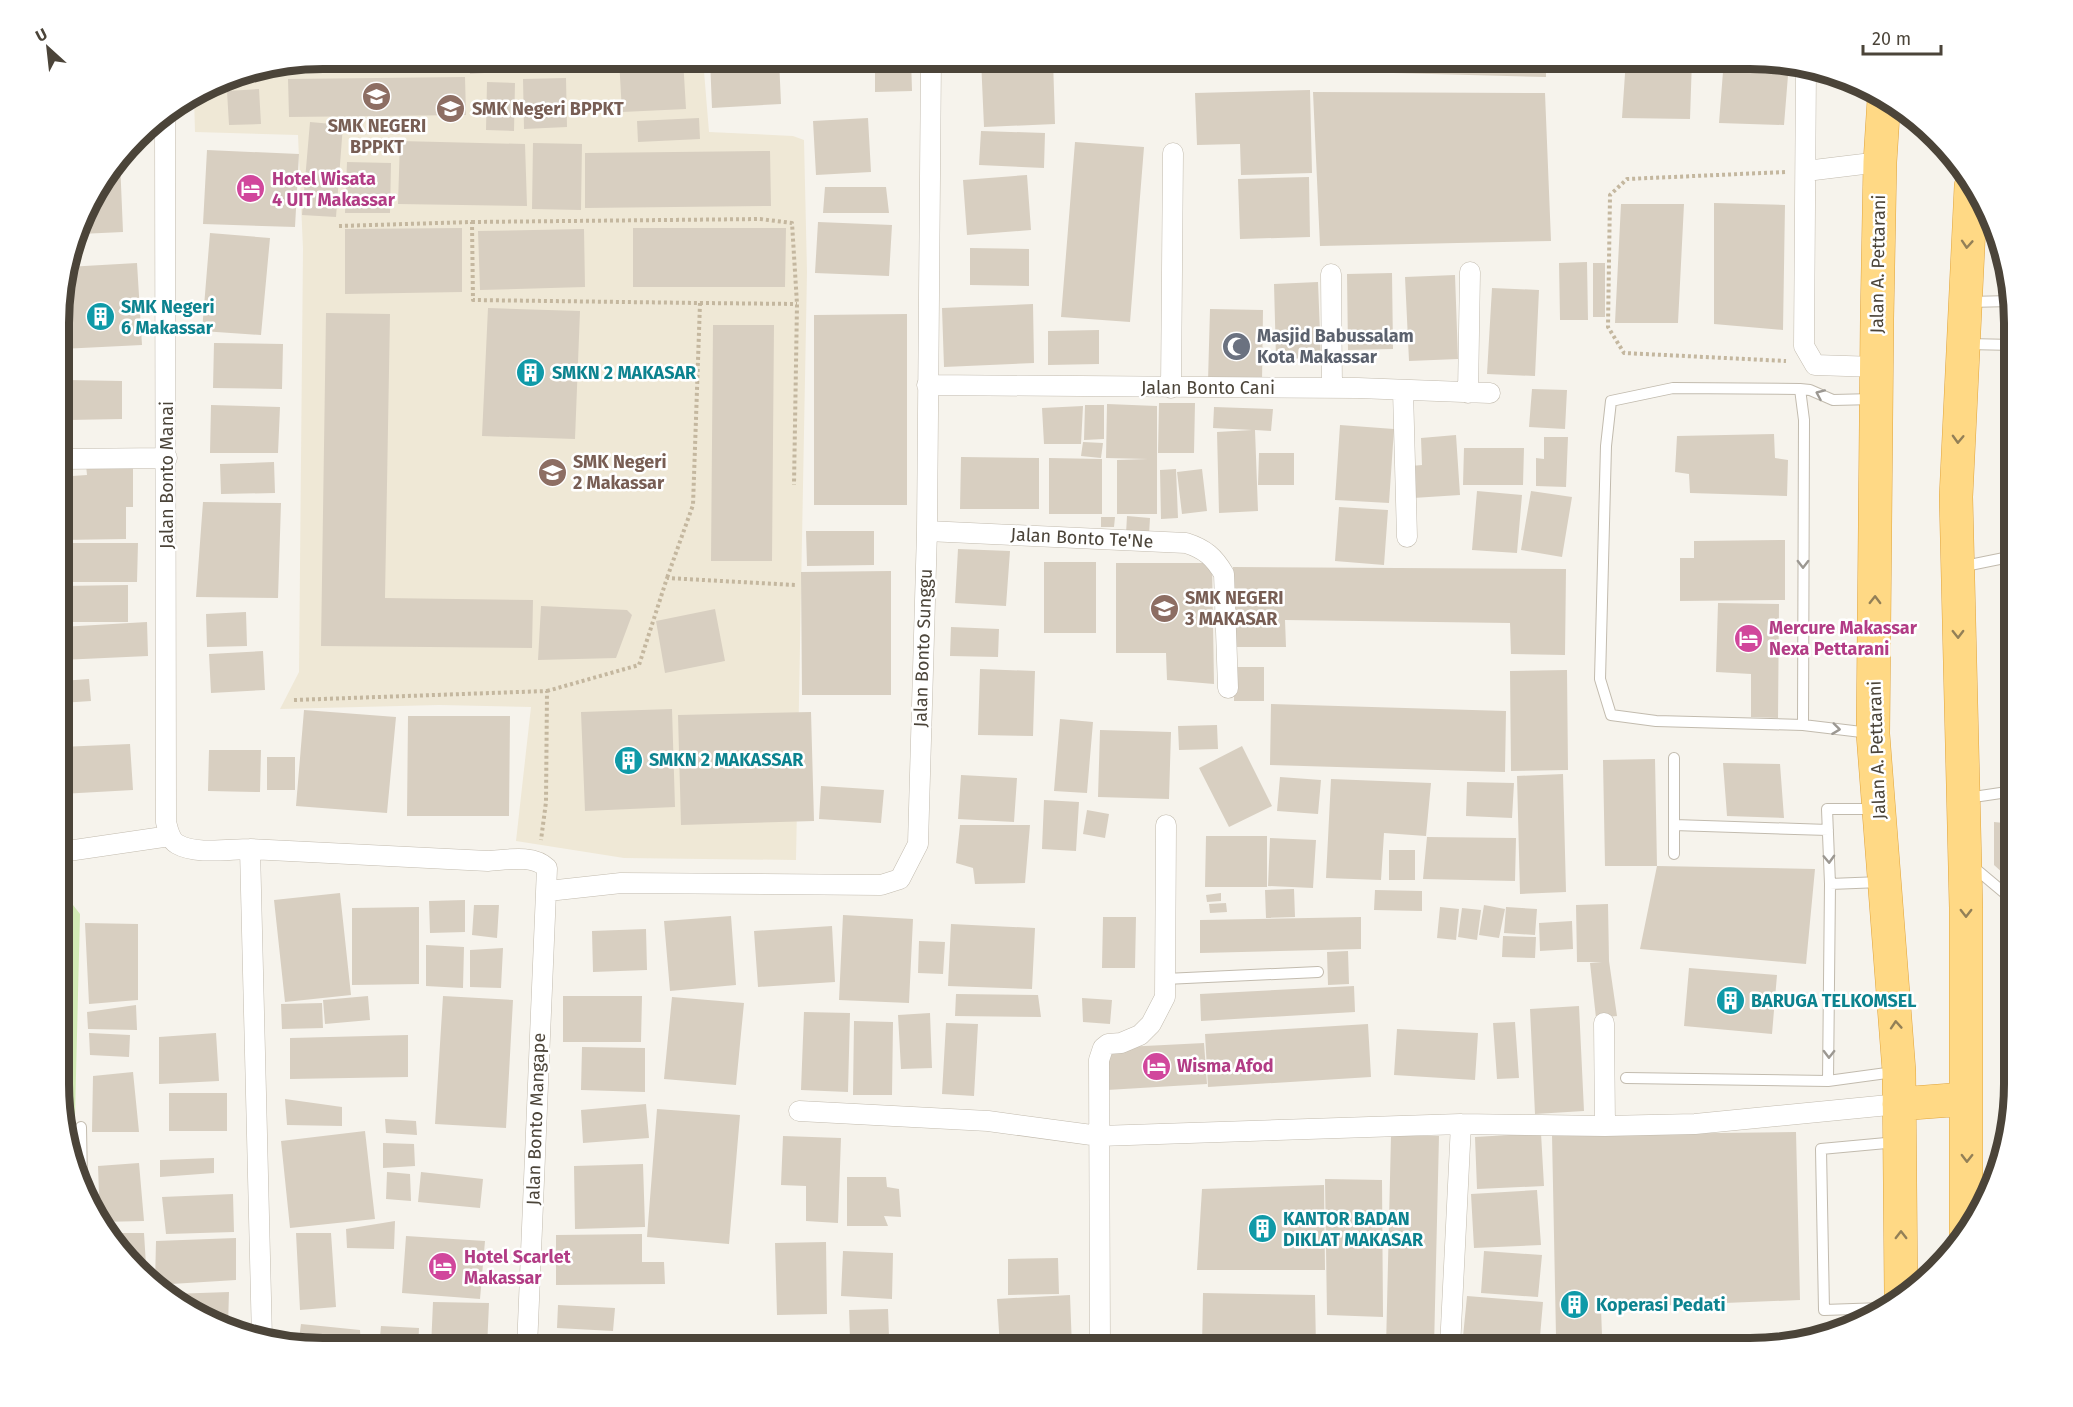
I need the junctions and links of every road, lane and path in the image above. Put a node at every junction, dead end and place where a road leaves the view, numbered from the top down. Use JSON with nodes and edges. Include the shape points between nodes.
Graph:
{"nodes":[{"id":1,"x":931,"y":69,"type":"edge"},
{"id":2,"x":1806,"y":76,"type":"edge"},
{"id":3,"x":1883,"y":107,"type":"edge"},
{"id":4,"x":165,"y":123,"type":"edge"},
{"id":5,"x":1173,"y":153,"type":"dead end"},
{"id":6,"x":1880,"y":162,"type":"junction"},
{"id":7,"x":1806,"y":171,"type":"junction"},
{"id":8,"x":1970,"y":197,"type":"edge"},
{"id":9,"x":472,"y":222,"type":"junction"},
{"id":10,"x":339,"y":226,"type":"dead end"},
{"id":11,"x":1470,"y":272,"type":"dead end"},
{"id":12,"x":1331,"y":274,"type":"dead end"},
{"id":13,"x":2003,"y":301,"type":"edge"},
{"id":14,"x":1964,"y":302,"type":"junction"},
{"id":15,"x":700,"y":303,"type":"junction"},
{"id":16,"x":797,"y":303,"type":"junction"},
{"id":17,"x":1962,"y":344,"type":"junction"},
{"id":18,"x":2004,"y":345,"type":"edge"},
{"id":19,"x":1810,"y":362,"type":"junction"},
{"id":20,"x":1877,"y":367,"type":"junction"},
{"id":21,"x":927,"y":385,"type":"junction"},
{"id":22,"x":1170,"y":388,"type":"junction"},
{"id":23,"x":1332,"y":388,"type":"junction"},
{"id":24,"x":1800,"y":389,"type":"junction"},
{"id":25,"x":1403,"y":391,"type":"junction"},
{"id":26,"x":1468,"y":393,"type":"junction"},
{"id":27,"x":1490,"y":393,"type":"dead end"},
{"id":28,"x":1877,"y":399,"type":"junction"},
{"id":29,"x":167,"y":458,"type":"junction"},
{"id":30,"x":69,"y":459,"type":"edge"},
{"id":31,"x":794,"y":485,"type":"dead end"},
{"id":32,"x":927,"y":531,"type":"junction"},
{"id":33,"x":1407,"y":537,"type":"dead end"},
{"id":34,"x":2004,"y":558,"type":"edge"},
{"id":35,"x":1957,"y":567,"type":"junction"},
{"id":36,"x":667,"y":578,"type":"junction"},
{"id":37,"x":795,"y":585,"type":"dead end"},
{"id":38,"x":1228,"y":688,"type":"dead end"},
{"id":39,"x":547,"y":692,"type":"junction"},
{"id":40,"x":294,"y":700,"type":"dead end"},
{"id":41,"x":1803,"y":725,"type":"junction"},
{"id":42,"x":1873,"y":734,"type":"junction"},
{"id":43,"x":1674,"y":758,"type":"dead end"},
{"id":44,"x":2004,"y":793,"type":"edge"},
{"id":45,"x":1962,"y":799,"type":"junction"},
{"id":46,"x":1878,"y":808,"type":"junction"},
{"id":47,"x":1166,"y":825,"type":"dead end"},
{"id":48,"x":1674,"y":825,"type":"junction"},
{"id":49,"x":1828,"y":830,"type":"junction"},
{"id":50,"x":170,"y":836,"type":"junction"},
{"id":51,"x":250,"y":849,"type":"junction"},
{"id":52,"x":69,"y":851,"type":"edge"},
{"id":53,"x":1674,"y":854,"type":"dead end"},
{"id":54,"x":1964,"y":860,"type":"junction"},
{"id":55,"x":537,"y":861,"type":"junction"},
{"id":56,"x":1885,"y":882,"type":"junction"},
{"id":57,"x":1830,"y":884,"type":"junction"},
{"id":58,"x":548,"y":891,"type":"junction"},
{"id":59,"x":2004,"y":893,"type":"edge"},
{"id":60,"x":1318,"y":972,"type":"dead end"},
{"id":61,"x":1165,"y":979,"type":"junction"},
{"id":62,"x":1604,"y":1023,"type":"dead end"},
{"id":63,"x":1899,"y":1071,"type":"junction"},
{"id":64,"x":1626,"y":1078,"type":"dead end"},
{"id":65,"x":1828,"y":1081,"type":"junction"},
{"id":66,"x":1965,"y":1100,"type":"junction"},
{"id":67,"x":1899,"y":1104,"type":"junction"},
{"id":68,"x":799,"y":1111,"type":"dead end"},
{"id":69,"x":1461,"y":1124,"type":"junction"},
{"id":70,"x":1605,"y":1126,"type":"junction"},
{"id":71,"x":81,"y":1127,"type":"dead end"},
{"id":72,"x":1099,"y":1136,"type":"junction"},
{"id":73,"x":1900,"y":1142,"type":"junction"},
{"id":74,"x":82,"y":1165,"type":"edge"},
{"id":75,"x":1966,"y":1217,"type":"edge"},
{"id":76,"x":1901,"y":1289,"type":"edge"},
{"id":77,"x":1869,"y":1308,"type":"edge"},
{"id":78,"x":262,"y":1330,"type":"edge"},
{"id":79,"x":527,"y":1338,"type":"edge"},
{"id":80,"x":1100,"y":1338,"type":"edge"},
{"id":81,"x":1450,"y":1338,"type":"edge"}],
"edges":[{"from":1,"to":21,"type":"street","name":"Jalan Bonto Sunggu"},
{"from":2,"to":7,"type":"street"},
{"from":3,"to":6,"type":"highway","name":"Jalan A. Pettarani"},
{"from":4,"to":29,"type":"street","name":"Jalan Bonto Manai"},
{"from":5,"to":22,"type":"street"},
{"from":6,"to":7,"type":"street"},
{"from":6,"to":20,"type":"highway","name":"Jalan A. Pettarani"},
{"from":7,"to":19,"type":"street","via":[[1804,346]]},
{"from":7,"to":19,"type":"path","via":[[1627,179],[1610,195],[1608,327],[1624,352]]},
{"from":8,"to":14,"type":"highway","one_way":true},
{"from":9,"to":10,"type":"path"},
{"from":9,"to":15,"type":"path","via":[[473,300]]},
{"from":9,"to":16,"type":"path","via":[[760,219],[792,223]]},
{"from":11,"to":26,"type":"street"},
{"from":12,"to":23,"type":"street"},
{"from":13,"to":14,"type":"lane"},
{"from":14,"to":17,"type":"highway"},
{"from":15,"to":16,"type":"path"},
{"from":15,"to":36,"type":"path","via":[[693,505]]},
{"from":16,"to":31,"type":"path"},
{"from":17,"to":18,"type":"lane"},
{"from":17,"to":35,"type":"highway","one_way":true},
{"from":19,"to":20,"type":"street","via":[[1821,367]]},
{"from":20,"to":28,"type":"highway","name":"Jalan A. Pettarani"},
{"from":21,"to":22,"type":"street","name":"Jalan Bonto Cani"},
{"from":21,"to":32,"type":"street","name":"Jalan Bonto Sunggu"},
{"from":22,"to":23,"type":"street","name":"Jalan Bonto Cani"},
{"from":23,"to":25,"type":"street","name":"Jalan Bonto Cani"},
{"from":28,"to":24,"type":"lane","one_way":true,"via":[[1833,400]]},
{"from":24,"to":41,"type":"lane","one_way":true,"via":[[1804,420]]},
{"from":24,"to":41,"type":"lane","via":[[1673,388],[1611,401],[1606,446],[1600,680],[1611,715],[1656,721]]},
{"from":25,"to":26,"type":"street","name":"Jalan Bonto Cani"},
{"from":25,"to":33,"type":"street"},
{"from":26,"to":27,"type":"street","name":"Jalan Bonto Cani"},
{"from":42,"to":28,"type":"highway","name":"Jalan A. Pettarani","one_way":true},
{"from":29,"to":30,"type":"street"},
{"from":29,"to":50,"type":"street","name":"Jalan Bonto Manai","via":[[166,822]]},
{"from":32,"to":38,"type":"street","name":"Jalan Bonto Te'Ne","via":[[1186,543],[1209,554],[1224,574]]},
{"from":32,"to":58,"type":"street","name":"Jalan Bonto Sunggu","via":[[918,844],[900,879],[881,885],[621,883]]},
{"from":34,"to":35,"type":"lane"},
{"from":35,"to":45,"type":"highway","one_way":true},
{"from":36,"to":37,"type":"path"},
{"from":36,"to":39,"type":"path","via":[[639,665]]},
{"from":39,"to":40,"type":"path"},
{"from":39,"to":55,"type":"path","via":[[546,802]]},
{"from":41,"to":42,"type":"lane","one_way":true},
{"from":42,"to":46,"type":"highway","name":"Jalan A. Pettarani"},
{"from":43,"to":48,"type":"lane"},
{"from":44,"to":45,"type":"lane"},
{"from":45,"to":54,"type":"highway"},
{"from":46,"to":49,"type":"lane","via":[[1827,809]]},
{"from":46,"to":56,"type":"highway","name":"Jalan A. Pettarani"},
{"from":47,"to":61,"type":"street"},
{"from":48,"to":49,"type":"lane"},
{"from":48,"to":53,"type":"lane"},
{"from":49,"to":57,"type":"lane","one_way":true},
{"from":50,"to":51,"type":"street","via":[[176,844],[197,849]]},
{"from":50,"to":52,"type":"street"},
{"from":51,"to":55,"type":"street"},
{"from":51,"to":78,"type":"street"},
{"from":54,"to":59,"type":"lane"},
{"from":54,"to":66,"type":"highway","one_way":true},
{"from":55,"to":58,"type":"street","name":"Jalan Bonto Mangape","via":[[547,868]]},
{"from":56,"to":57,"type":"lane"},
{"from":63,"to":56,"type":"highway","name":"Jalan A. Pettarani","one_way":true},
{"from":57,"to":65,"type":"lane","one_way":true},
{"from":58,"to":79,"type":"street","name":"Jalan Bonto Mangape"},
{"from":60,"to":61,"type":"lane"},
{"from":61,"to":72,"type":"street","via":[[1165,997],[1151,1024],[1140,1035],[1108,1044],[1101,1052]]},
{"from":62,"to":70,"type":"street"},
{"from":63,"to":65,"type":"lane"},
{"from":63,"to":67,"type":"highway","name":"Jalan A. Pettarani"},
{"from":64,"to":65,"type":"lane"},
{"from":66,"to":67,"type":"highway"},
{"from":66,"to":75,"type":"highway","one_way":true},
{"from":67,"to":70,"type":"street","via":[[1695,1124]]},
{"from":67,"to":73,"type":"highway","name":"Jalan A. Pettarani"},
{"from":68,"to":72,"type":"street","via":[[988,1121]]},
{"from":69,"to":70,"type":"street"},
{"from":69,"to":72,"type":"street"},
{"from":69,"to":81,"type":"street"},
{"from":71,"to":74,"type":"lane"},
{"from":72,"to":80,"type":"street"},
{"from":76,"to":73,"type":"highway","name":"Jalan A. Pettarani","one_way":true},
{"from":73,"to":77,"type":"lane","via":[[1821,1149],[1824,1310]]}]}
